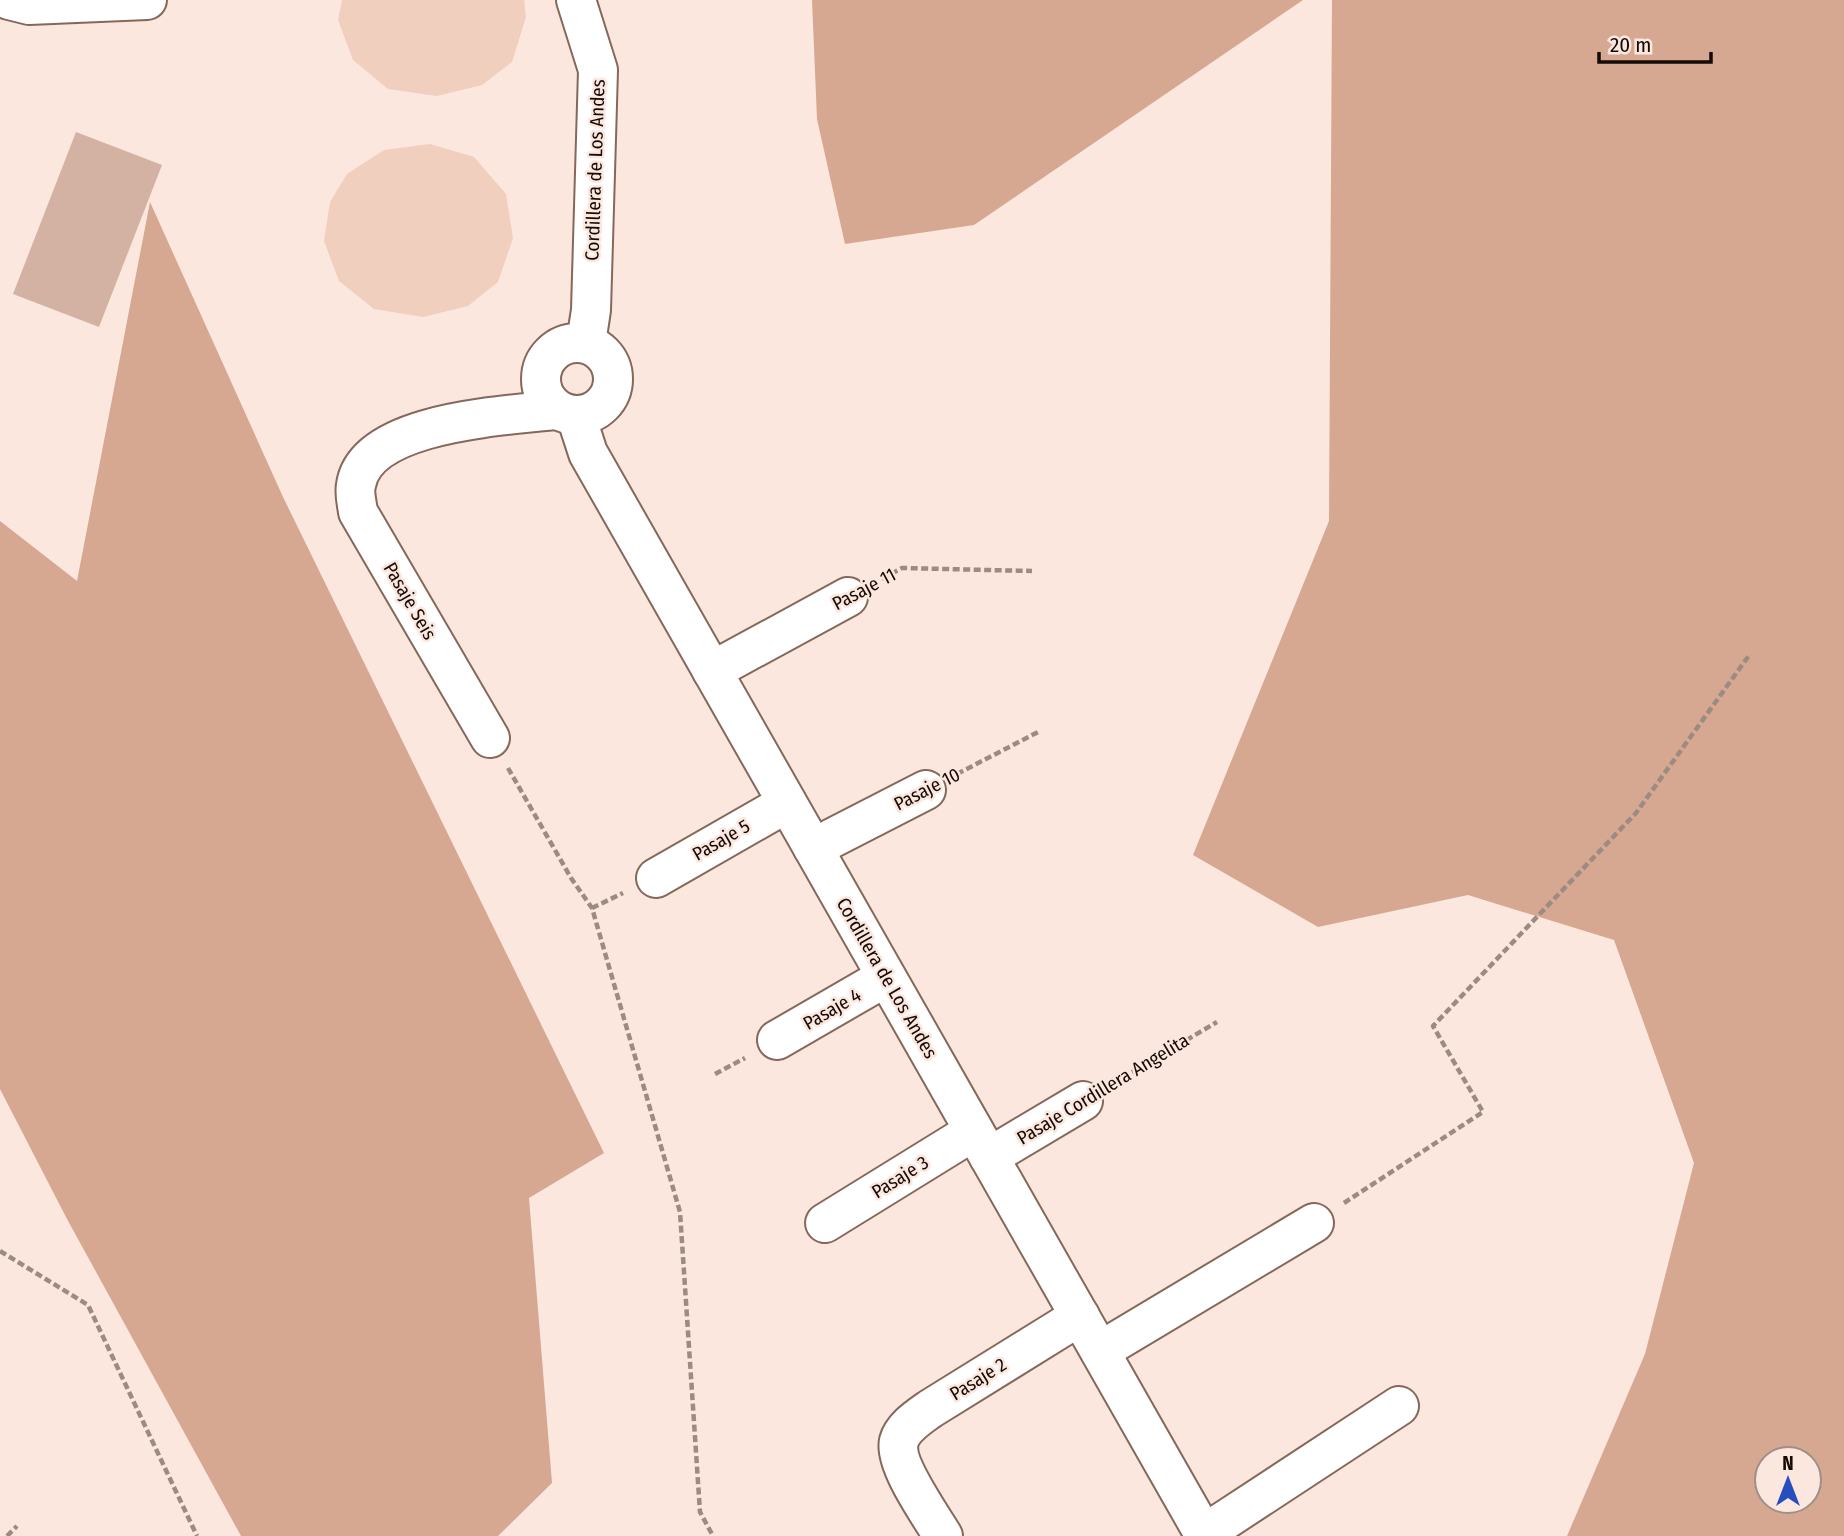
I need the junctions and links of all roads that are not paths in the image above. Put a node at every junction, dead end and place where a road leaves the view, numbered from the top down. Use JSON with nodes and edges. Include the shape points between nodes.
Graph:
{"nodes":[{"id":1,"x":9,"y":0,"type":"edge"},
{"id":2,"x":147,"y":0,"type":"edge"},
{"id":3,"x":576,"y":0,"type":"edge"},
{"id":4,"x":586,"y":343,"type":"junction"},
{"id":5,"x":566,"y":413,"type":"junction"},
{"id":6,"x":848,"y":597,"type":"road end"},
{"id":7,"x":712,"y":671,"type":"junction"},
{"id":8,"x":490,"y":738,"type":"road end"},
{"id":9,"x":926,"y":789,"type":"road end"},
{"id":10,"x":787,"y":803,"type":"junction"},
{"id":11,"x":813,"y":848,"type":"junction"},
{"id":12,"x":656,"y":878,"type":"dead end"},
{"id":13,"x":886,"y":977,"type":"junction"},
{"id":14,"x":777,"y":1041,"type":"dead end"},
{"id":15,"x":1083,"y":1101,"type":"road end"},
{"id":16,"x":982,"y":1144,"type":"junction"},
{"id":17,"x":825,"y":1223,"type":"dead end"},
{"id":18,"x":1314,"y":1223,"type":"road end"},
{"id":19,"x":1080,"y":1316,"type":"junction"},
{"id":20,"x":1100,"y":1351,"type":"junction"},
{"id":21,"x":1399,"y":1406,"type":"dead end"},
{"id":22,"x":1204,"y":1535,"type":"edge"},
{"id":23,"x":943,"y":1536,"type":"edge"}],
"edges":[{"from":1,"to":2,"type":"street","via":[[29,5]]},
{"from":3,"to":4,"type":"street","name":"Cordillera de Los Andes","via":[[598,70],[591,310]]},
{"from":4,"to":5,"type":"street","name":"Cordillera de Los Andes","via":[[566,343],[549,355],[540,373],[543,393]]},
{"from":4,"to":5,"type":"street","via":[[605,354],[614,373],[611,394],[597,410]]},
{"from":5,"to":7,"type":"street","name":"Cordillera de Los Andes"},
{"from":5,"to":8,"type":"street","name":"Pasaje Seis","via":[[427,428],[390,442],[365,463],[356,485],[358,512]]},
{"from":6,"to":7,"type":"street","name":"Pasaje 11"},
{"from":7,"to":10,"type":"street","name":"Cordillera de Los Andes"},
{"from":9,"to":11,"type":"street","name":"Pasaje 10"},
{"from":10,"to":11,"type":"street","name":"Cordillera de Los Andes"},
{"from":10,"to":12,"type":"street","name":"Pasaje 5"},
{"from":11,"to":13,"type":"street","name":"Cordillera de Los Andes"},
{"from":13,"to":14,"type":"street","name":"Pasaje 4"},
{"from":13,"to":16,"type":"street","name":"Cordillera de Los Andes"},
{"from":15,"to":16,"type":"street","name":"Pasaje Cordillera Angelita"},
{"from":16,"to":17,"type":"street","name":"Pasaje 3"},
{"from":16,"to":19,"type":"street","name":"Cordillera de Los Andes"},
{"from":18,"to":20,"type":"street"},
{"from":19,"to":20,"type":"street","name":"Cordillera de Los Andes"},
{"from":19,"to":23,"type":"street","name":"Pasaje 2","via":[[908,1425],[899,1441],[900,1458]]},
{"from":20,"to":22,"type":"street","name":"Cordillera de Los Andes"},
{"from":21,"to":22,"type":"street"}]}
